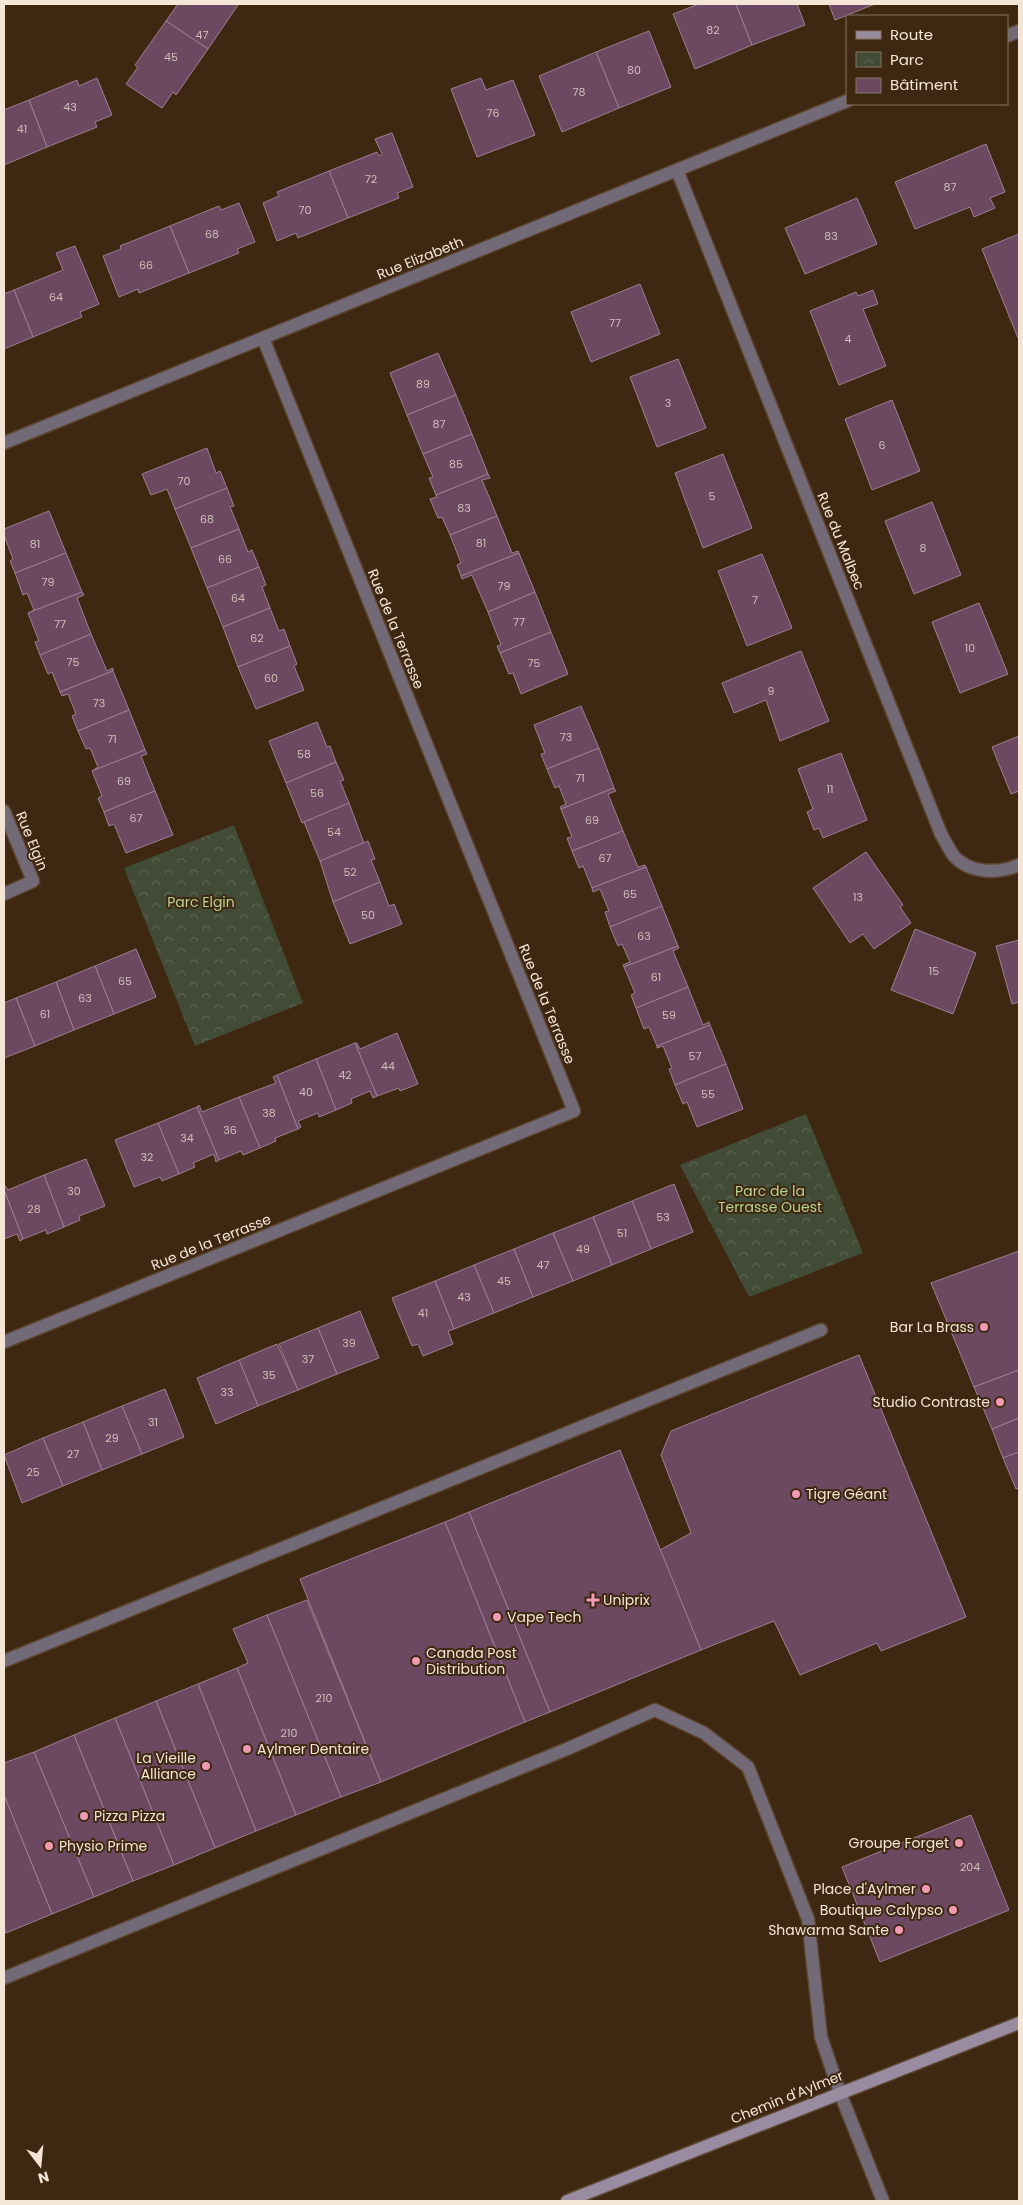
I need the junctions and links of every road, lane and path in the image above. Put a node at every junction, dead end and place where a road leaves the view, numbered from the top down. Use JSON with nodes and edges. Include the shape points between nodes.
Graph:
{"nodes":[{"id":1,"x":846,"y":101,"type":"edge"},
{"id":2,"x":677,"y":170,"type":"junction"},
{"id":3,"x":263,"y":338,"type":"junction"},
{"id":4,"x":4,"y":443,"type":"edge"},
{"id":5,"x":4,"y":811,"type":"edge"},
{"id":6,"x":1019,"y":865,"type":"edge"},
{"id":7,"x":4,"y":894,"type":"edge"},
{"id":8,"x":821,"y":1330,"type":"dead end"},
{"id":9,"x":4,"y":1342,"type":"edge"},
{"id":10,"x":4,"y":1662,"type":"edge"},
{"id":11,"x":4,"y":1978,"type":"edge"},
{"id":12,"x":1019,"y":2023,"type":"edge"},
{"id":13,"x":840,"y":2093,"type":"junction"},
{"id":14,"x":567,"y":2201,"type":"edge"},
{"id":15,"x":883,"y":2201,"type":"edge"}],
"edges":[{"from":1,"to":2,"type":"street","name":"Rue Elizabeth"},
{"from":2,"to":3,"type":"street","name":"Rue Elizabeth"},
{"from":2,"to":6,"type":"street","name":"Rue du Malbec","via":[[942,834],[954,855],[970,868],[991,872]]},
{"from":3,"to":4,"type":"street","name":"Rue Elizabeth"},
{"from":3,"to":9,"type":"street","name":"Rue de la Terrasse","via":[[574,1111]]},
{"from":5,"to":7,"type":"street","name":"Rue Elgin","via":[[33,882]]},
{"from":8,"to":10,"type":"street"},
{"from":11,"to":13,"type":"street","via":[[567,1749],[655,1710],[704,1733],[748,1767],[808,1919],[822,2037]]},
{"from":12,"to":13,"type":"main road","name":"Chemin d'Aylmer"},
{"from":13,"to":14,"type":"main road","name":"Chemin d'Aylmer"},
{"from":13,"to":15,"type":"street"}]}
